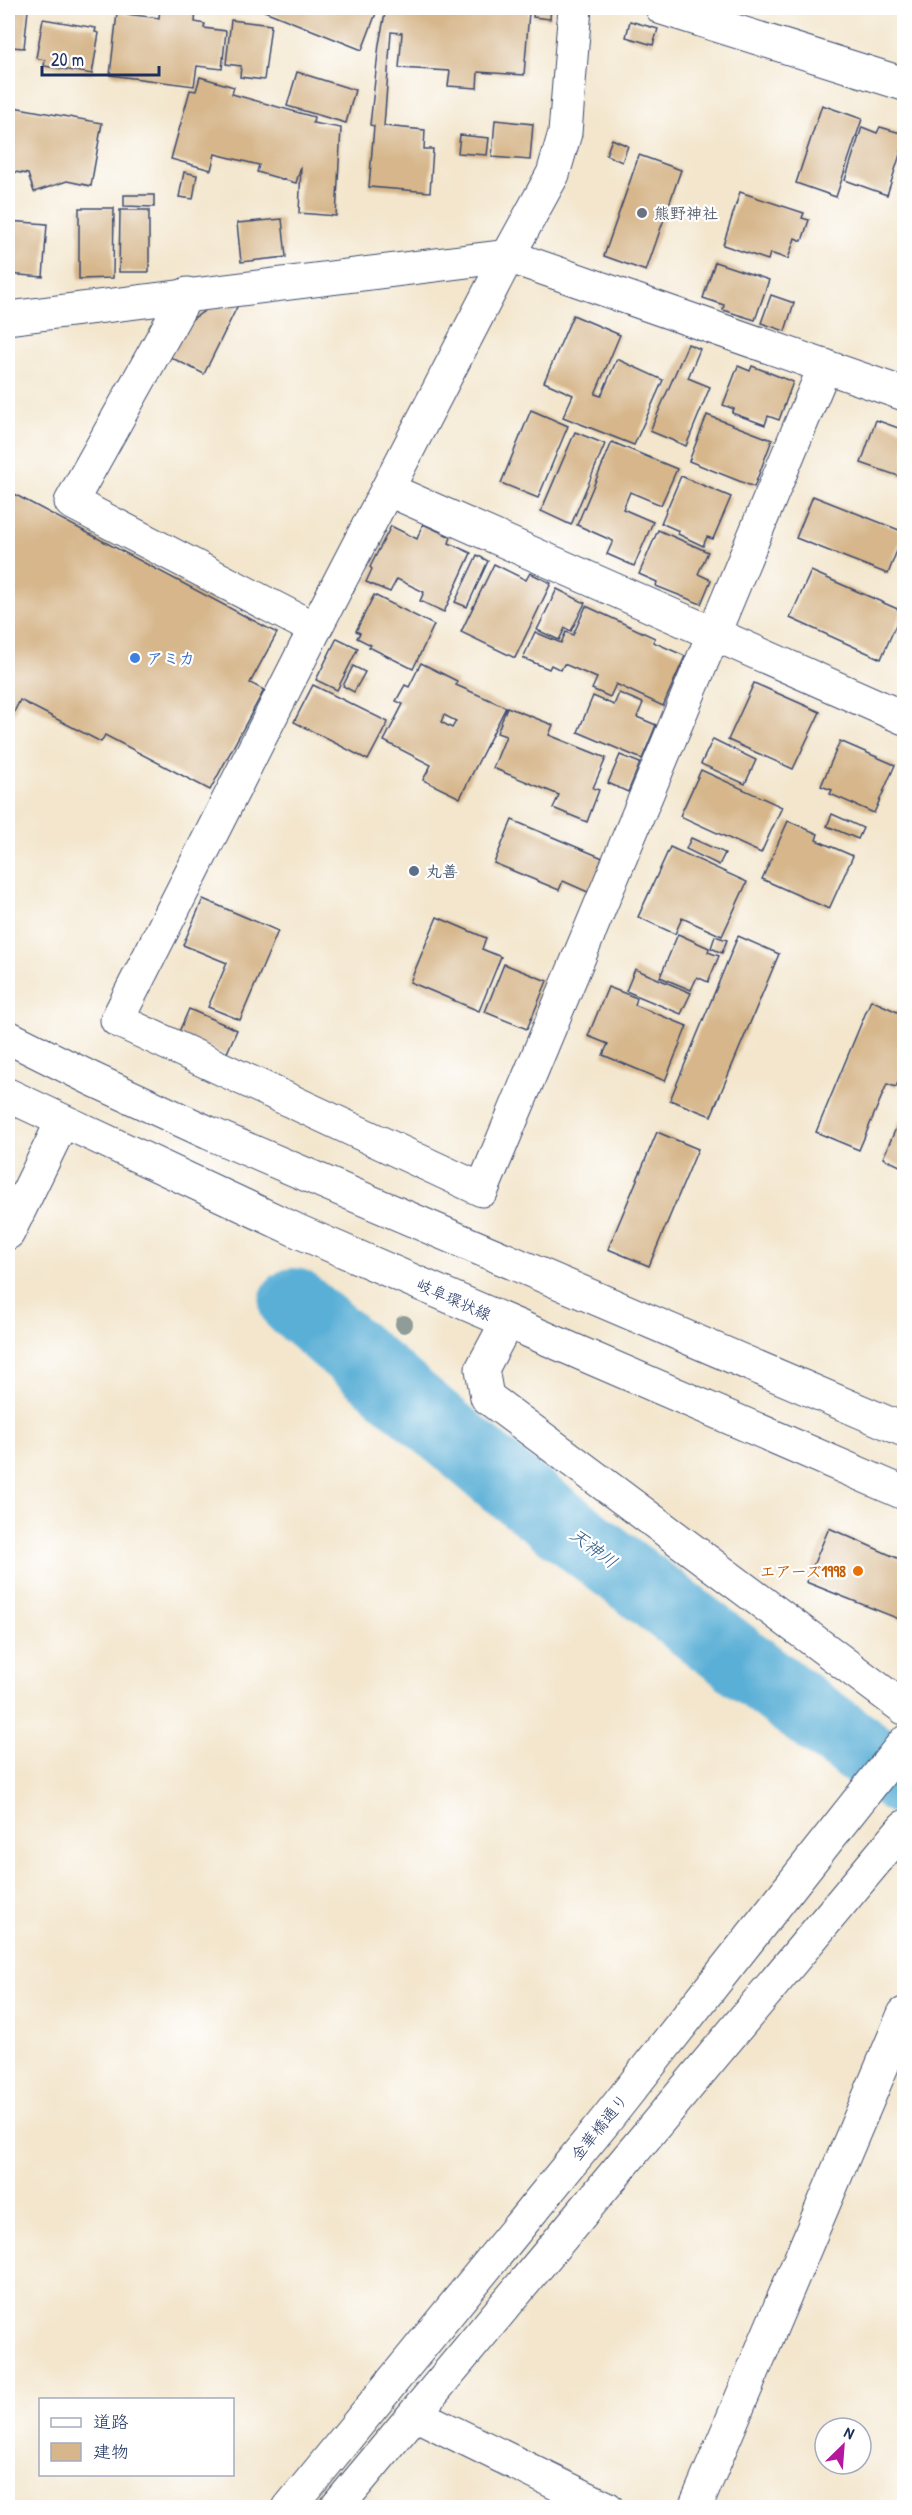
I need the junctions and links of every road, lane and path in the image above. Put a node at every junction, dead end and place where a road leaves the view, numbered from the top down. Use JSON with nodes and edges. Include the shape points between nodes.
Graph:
{"nodes":[{"id":1,"x":575,"y":8,"type":"edge"},
{"id":2,"x":662,"y":8,"type":"edge"},
{"id":3,"x":904,"y":84,"type":"edge"},
{"id":4,"x":508,"y":256,"type":"junction"},
{"id":5,"x":187,"y":294,"type":"junction"},
{"id":6,"x":8,"y":318,"type":"edge"},
{"id":7,"x":825,"y":366,"type":"junction"},
{"id":8,"x":904,"y":394,"type":"edge"},
{"id":9,"x":389,"y":490,"type":"junction"},
{"id":10,"x":315,"y":629,"type":"junction"},
{"id":11,"x":714,"y":635,"type":"junction"},
{"id":12,"x":904,"y":718,"type":"edge"},
{"id":13,"x":8,"y":1037,"type":"edge"},
{"id":14,"x":8,"y":1095,"type":"edge"},
{"id":15,"x":62,"y":1122,"type":"junction"},
{"id":16,"x":8,"y":1233,"type":"edge"},
{"id":17,"x":507,"y":1322,"type":"junction"},
{"id":18,"x":904,"y":1430,"type":"edge"},
{"id":19,"x":904,"y":1493,"type":"edge"},
{"id":20,"x":904,"y":1708,"type":"edge"},
{"id":21,"x":904,"y":1743,"type":"edge"},
{"id":22,"x":902,"y":1835,"type":"edge"},
{"id":23,"x":904,"y":2014,"type":"edge"},
{"id":24,"x":415,"y":2414,"type":"junction"},
{"id":25,"x":288,"y":2508,"type":"edge"},
{"id":26,"x":336,"y":2508,"type":"edge"},
{"id":27,"x":607,"y":2508,"type":"edge"},
{"id":28,"x":695,"y":2508,"type":"edge"}],
"edges":[{"from":1,"to":4,"type":"street","via":[[565,133],[553,174]]},
{"from":2,"to":3,"type":"street"},
{"from":4,"to":5,"type":"street"},
{"from":4,"to":7,"type":"street"},
{"from":4,"to":9,"type":"street"},
{"from":5,"to":6,"type":"street"},
{"from":5,"to":10,"type":"street","via":[[71,502]]},
{"from":7,"to":8,"type":"street"},
{"from":7,"to":11,"type":"street"},
{"from":9,"to":10,"type":"street"},
{"from":9,"to":11,"type":"street"},
{"from":10,"to":11,"type":"street","via":[[117,1020],[482,1190]]},
{"from":11,"to":12,"type":"street"},
{"from":13,"to":18,"type":"street","via":[[219,1138]]},
{"from":14,"to":15,"type":"street","name":"岐阜環状線"},
{"from":15,"to":16,"type":"street"},
{"from":15,"to":17,"type":"street","name":"岐阜環状線"},
{"from":17,"to":19,"type":"street","name":"岐阜環状線"},
{"from":17,"to":20,"type":"street","via":[[482,1369],[487,1397]]},
{"from":21,"to":25,"type":"street","name":"金華橋通り","via":[[606,2120]]},
{"from":22,"to":24,"type":"street"},
{"from":23,"to":28,"type":"street"},
{"from":24,"to":26,"type":"street"},
{"from":24,"to":27,"type":"street"}]}
